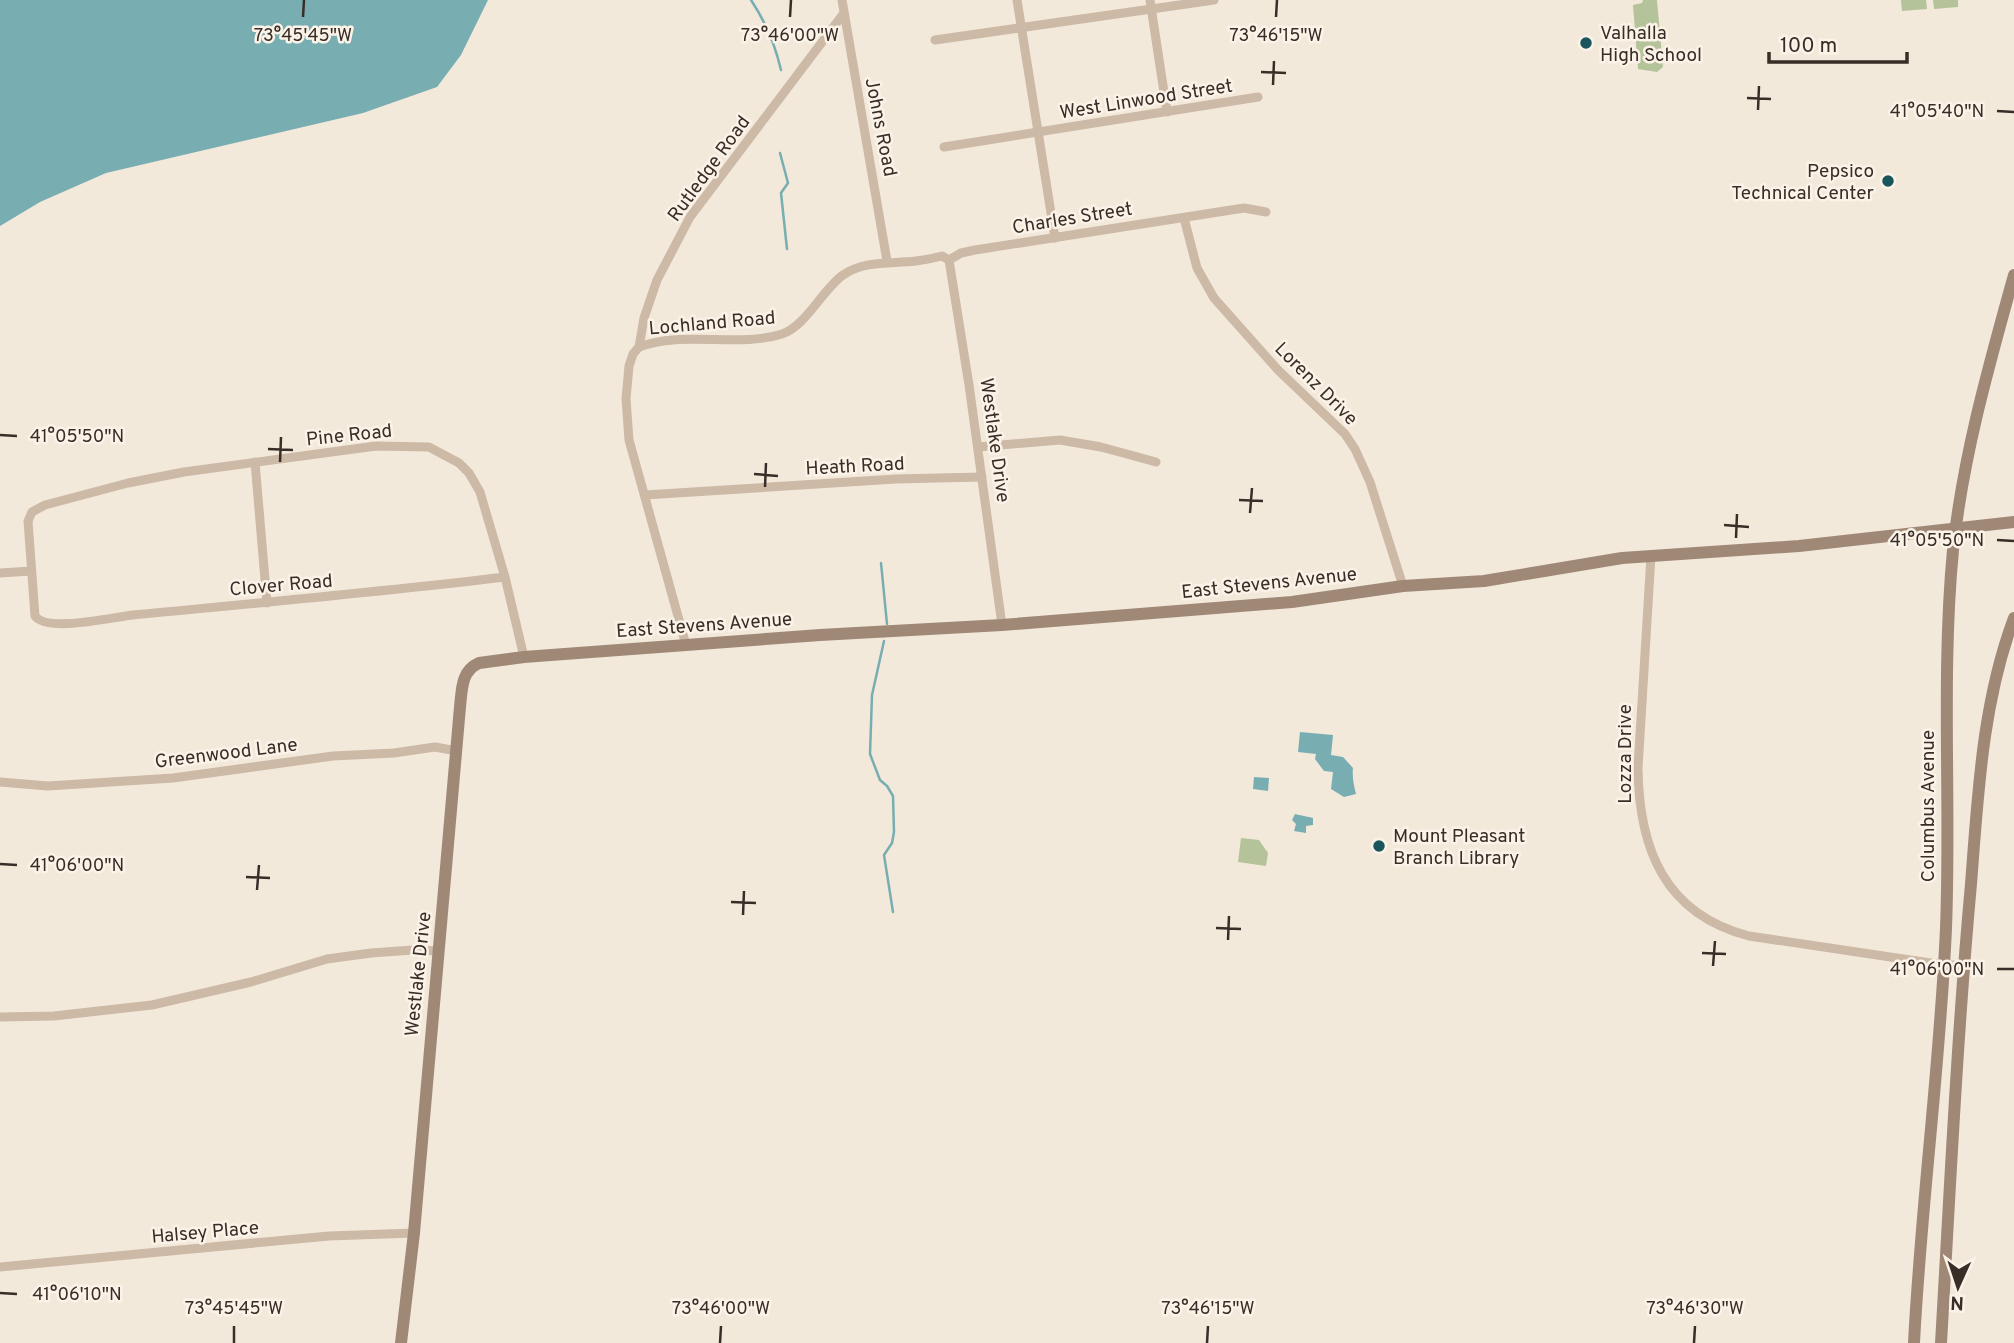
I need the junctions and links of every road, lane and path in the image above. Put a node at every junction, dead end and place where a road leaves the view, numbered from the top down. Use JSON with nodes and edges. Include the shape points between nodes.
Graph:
{"nodes":[{"id":1,"x":842,"y":0,"type":"edge"},
{"id":2,"x":1017,"y":0,"type":"edge"},
{"id":3,"x":1214,"y":0,"type":"edge"},
{"id":4,"x":1150,"y":4,"type":"edge"},
{"id":5,"x":844,"y":13,"type":"junction"},
{"id":6,"x":1021,"y":28,"type":"junction"},
{"id":7,"x":935,"y":40,"type":"dead end"},
{"id":8,"x":1258,"y":97,"type":"dead end"},
{"id":9,"x":1167,"y":112,"type":"junction"},
{"id":10,"x":1038,"y":132,"type":"junction"},
{"id":11,"x":944,"y":147,"type":"dead end"},
{"id":12,"x":1266,"y":212,"type":"dead end"},
{"id":13,"x":1184,"y":218,"type":"junction"},
{"id":14,"x":1055,"y":238,"type":"junction"},
{"id":15,"x":949,"y":260,"type":"junction"},
{"id":16,"x":887,"y":261,"type":"junction"},
{"id":17,"x":2014,"y":275,"type":"edge"},
{"id":18,"x":639,"y":347,"type":"junction"},
{"id":19,"x":978,"y":447,"type":"junction"},
{"id":20,"x":254,"y":462,"type":"junction"},
{"id":21,"x":1156,"y":462,"type":"dead end"},
{"id":22,"x":982,"y":477,"type":"junction"},
{"id":23,"x":645,"y":495,"type":"junction"},
{"id":24,"x":2014,"y":522,"type":"edge"},
{"id":25,"x":1956,"y":529,"type":"junction"},
{"id":26,"x":1651,"y":556,"type":"junction"},
{"id":27,"x":31,"y":571,"type":"junction"},
{"id":28,"x":0,"y":573,"type":"edge"},
{"id":29,"x":505,"y":577,"type":"junction"},
{"id":30,"x":1403,"y":586,"type":"junction"},
{"id":31,"x":267,"y":603,"type":"junction"},
{"id":32,"x":2014,"y":618,"type":"edge"},
{"id":33,"x":1002,"y":625,"type":"junction"},
{"id":34,"x":686,"y":645,"type":"junction"},
{"id":35,"x":524,"y":657,"type":"junction"},
{"id":36,"x":457,"y":751,"type":"junction"},
{"id":37,"x":0,"y":782,"type":"edge"},
{"id":38,"x":439,"y":951,"type":"junction"},
{"id":39,"x":1944,"y":965,"type":"junction"},
{"id":40,"x":1964,"y":965,"type":"junction"},
{"id":41,"x":0,"y":1017,"type":"edge"},
{"id":42,"x":414,"y":1233,"type":"junction"},
{"id":43,"x":0,"y":1267,"type":"edge"},
{"id":44,"x":401,"y":1343,"type":"edge"},
{"id":45,"x":1914,"y":1343,"type":"edge"},
{"id":46,"x":1941,"y":1343,"type":"edge"}],
"edges":[{"from":1,"to":5,"type":"street","name":"Johns Road"},
{"from":2,"to":6,"type":"street"},
{"from":3,"to":4,"type":"street"},
{"from":4,"to":6,"type":"street"},
{"from":4,"to":9,"type":"street"},
{"from":5,"to":16,"type":"street","name":"Johns Road"},
{"from":5,"to":18,"type":"street","name":"Rutledge Road","via":[[690,217],[653,291]]},
{"from":6,"to":7,"type":"street"},
{"from":6,"to":10,"type":"street"},
{"from":8,"to":9,"type":"street","name":"West Linwood Street"},
{"from":9,"to":10,"type":"street","name":"West Linwood Street"},
{"from":10,"to":11,"type":"street","name":"West Linwood Street"},
{"from":10,"to":14,"type":"street"},
{"from":12,"to":13,"type":"street","name":"Charles Street","via":[[1244,208]]},
{"from":13,"to":14,"type":"street","name":"Charles Street"},
{"from":13,"to":30,"type":"street","name":"Lorenz Drive","via":[[1197,268],[1214,298],[1355,449]]},
{"from":14,"to":15,"type":"street","name":"Charles Street","via":[[975,250]]},
{"from":15,"to":16,"type":"street","name":"Charles Street","via":[[942,256]]},
{"from":15,"to":19,"type":"street","name":"Westlake Drive"},
{"from":16,"to":18,"type":"street","name":"Lochland Road","via":[[842,276],[786,333]]},
{"from":17,"to":25,"type":"street","name":"Columbus Avenue","via":[[1986,373]]},
{"from":18,"to":23,"type":"street","name":"Rutledge Road","via":[[628,366],[626,414]]},
{"from":19,"to":21,"type":"street","via":[[1060,440]]},
{"from":19,"to":22,"type":"street","name":"Westlake Drive"},
{"from":20,"to":27,"type":"street","name":"Pine Road","via":[[128,482],[45,505],[32,512],[28,521]]},
{"from":20,"to":29,"type":"street","name":"Pine Road","via":[[376,446],[429,447],[447,455],[468,473],[480,492]]},
{"from":20,"to":31,"type":"street"},
{"from":22,"to":23,"type":"street","name":"Heath Road"},
{"from":22,"to":33,"type":"street","name":"Westlake Drive"},
{"from":23,"to":34,"type":"street","name":"Rutledge Road"},
{"from":24,"to":25,"type":"street","name":"East Stevens Avenue"},
{"from":25,"to":26,"type":"street","name":"East Stevens Avenue"},
{"from":25,"to":39,"type":"street","name":"Columbus Avenue","via":[[1947,658]]},
{"from":26,"to":30,"type":"street","name":"East Stevens Avenue","via":[[1484,581]]},
{"from":26,"to":39,"type":"street","name":"Lozza Drive","via":[[1638,797],[1645,837],[1664,878],[1700,915],[1737,933]]},
{"from":27,"to":28,"type":"street"},
{"from":27,"to":31,"type":"street","name":"Clover Road","via":[[37,620],[60,624]]},
{"from":29,"to":31,"type":"street","name":"Clover Road"},
{"from":29,"to":35,"type":"street","name":"Pine Road"},
{"from":30,"to":33,"type":"street","name":"East Stevens Avenue","via":[[1292,602]]},
{"from":32,"to":40,"type":"street","via":[[1987,725]]},
{"from":33,"to":34,"type":"street","name":"East Stevens Avenue"},
{"from":34,"to":35,"type":"street","name":"East Stevens Avenue"},
{"from":35,"to":36,"type":"street","name":"Westlake Drive","via":[[479,663],[468,670],[463,680]]},
{"from":36,"to":37,"type":"street","name":"Greenwood Lane","via":[[435,747],[333,756],[173,778],[48,786]]},
{"from":36,"to":38,"type":"street","name":"Westlake Drive"},
{"from":38,"to":41,"type":"street","via":[[327,959],[152,1005]]},
{"from":38,"to":42,"type":"street","name":"Westlake Drive"},
{"from":39,"to":40,"type":"street","name":"Lozza Drive"},
{"from":39,"to":45,"type":"street","name":"Columbus Avenue"},
{"from":40,"to":46,"type":"street"},
{"from":42,"to":43,"type":"street","name":"Halsey Place","via":[[329,1236]]},
{"from":42,"to":44,"type":"street","name":"Westlake Drive"}]}
